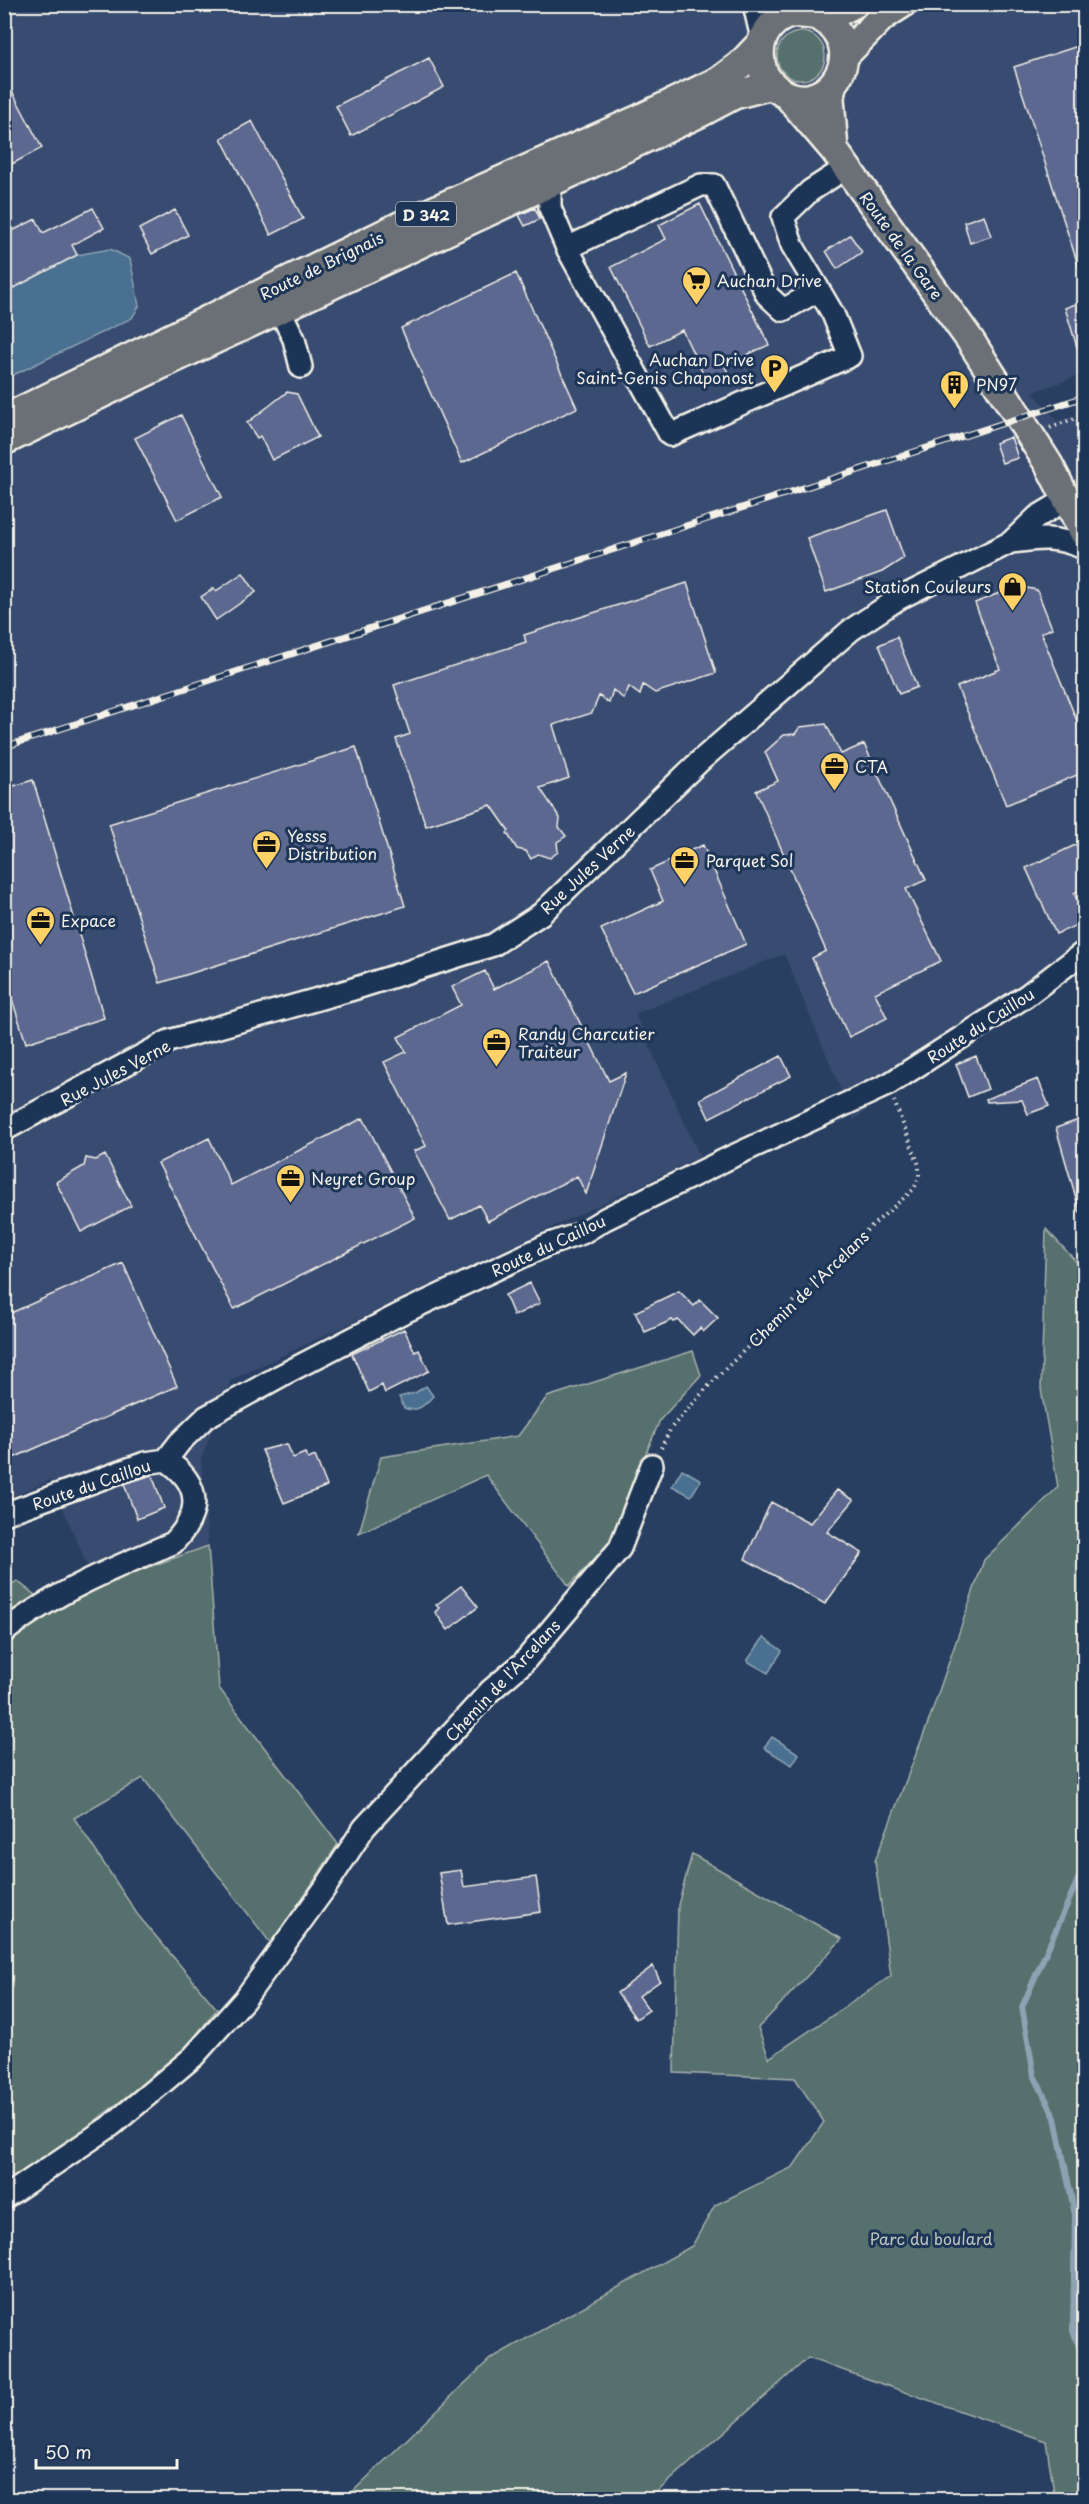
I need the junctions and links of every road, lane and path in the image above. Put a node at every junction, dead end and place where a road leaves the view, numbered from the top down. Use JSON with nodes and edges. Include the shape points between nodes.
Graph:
{"nodes":[{"id":1,"x":754,"y":4,"type":"edge"},
{"id":2,"x":854,"y":4,"type":"edge"},
{"id":3,"x":902,"y":4,"type":"edge"},
{"id":4,"x":801,"y":11,"type":"edge"},
{"id":5,"x":762,"y":41,"type":"junction"},
{"id":6,"x":845,"y":54,"type":"junction"},
{"id":7,"x":832,"y":86,"type":"junction"},
{"id":8,"x":780,"y":90,"type":"junction"},
{"id":9,"x":840,"y":158,"type":"junction"},
{"id":10,"x":550,"y":182,"type":"junction"},
{"id":11,"x":567,"y":248,"type":"junction"},
{"id":12,"x":819,"y":290,"type":"junction"},
{"id":13,"x":274,"y":300,"type":"junction"},
{"id":14,"x":970,"y":340,"type":"junction"},
{"id":15,"x":301,"y":367,"type":"dead end"},
{"id":16,"x":1084,"y":411,"type":"edge"},
{"id":17,"x":4,"y":419,"type":"edge"},
{"id":18,"x":1047,"y":430,"type":"junction"},
{"id":19,"x":4,"y":441,"type":"edge"},
{"id":20,"x":1076,"y":497,"type":"edge"},
{"id":21,"x":1084,"y":533,"type":"edge"},
{"id":22,"x":1011,"y":542,"type":"junction"},
{"id":23,"x":1084,"y":548,"type":"edge"},
{"id":24,"x":1084,"y":952,"type":"edge"},
{"id":25,"x":889,"y":1084,"type":"junction"},
{"id":26,"x":4,"y":1130,"type":"edge"},
{"id":27,"x":166,"y":1460,"type":"junction"},
{"id":28,"x":652,"y":1465,"type":"joint"},
{"id":29,"x":4,"y":1514,"type":"edge"},
{"id":30,"x":4,"y":1632,"type":"edge"},
{"id":31,"x":4,"y":2198,"type":"edge"}],
"edges":[{"from":1,"to":5,"type":"street"},
{"from":2,"to":4,"type":"main road","via":[[833,14]]},
{"from":3,"to":6,"type":"main road","via":[[882,17]]},
{"from":4,"to":5,"type":"main road","via":[[777,21]]},
{"from":4,"to":6,"type":"main road","via":[[830,23],[838,32]]},
{"from":5,"to":8,"type":"main road","via":[[761,66]]},
{"from":5,"to":13,"type":"main road","name":"Route de Brignais","number":"D 342","via":[[720,80],[410,221]]},
{"from":6,"to":7,"type":"main road","via":[[839,77]]},
{"from":7,"to":8,"type":"main road","via":[[806,98]]},
{"from":7,"to":9,"type":"main road","via":[[830,98]]},
{"from":8,"to":9,"type":"main road","name":"Route de la Gare"},
{"from":8,"to":10,"type":"main road","name":"Route de Brignais","number":"D 342","via":[[734,95]]},
{"from":9,"to":12,"type":"street","via":[[783,217],[792,245]]},
{"from":9,"to":14,"type":"main road","name":"Route de la Gare"},
{"from":10,"to":11,"type":"street","via":[[550,208]]},
{"from":10,"to":13,"type":"main road","name":"Route de Brignais","number":"D 342"},
{"from":11,"to":12,"type":"street","via":[[701,185],[714,185],[767,294],[783,310]]},
{"from":11,"to":12,"type":"street","via":[[670,435],[850,356],[834,314]]},
{"from":13,"to":15,"type":"street","via":[[294,339]]},
{"from":13,"to":17,"type":"main road","name":"Route de Brignais","number":"D 342"},
{"from":13,"to":19,"type":"main road","name":"Route de Brignais","number":"D 342"},
{"from":14,"to":18,"type":"main road","name":"Route de la Gare","via":[[1020,393]]},
{"from":14,"to":20,"type":"main road","name":"Route de la Gare"},
{"from":16,"to":18,"type":"path"},
{"from":18,"to":20,"type":"main road","name":"Route de la Gare"},
{"from":20,"to":21,"type":"main road","name":"Route de la Gare"},
{"from":20,"to":22,"type":"street","name":"Rue Jules Verne","via":[[1037,518]]},
{"from":22,"to":23,"type":"street","via":[[1048,537]]},
{"from":22,"to":26,"type":"street","name":"Rue Jules Verne","via":[[898,599],[851,630],[701,760],[541,914],[493,945],[169,1041]]},
{"from":24,"to":25,"type":"street","name":"Route du Caillou","via":[[1026,996]]},
{"from":25,"to":27,"type":"street","name":"Route du Caillou","via":[[731,1157],[582,1233],[547,1245],[400,1314],[282,1375],[206,1417]]},
{"from":25,"to":28,"type":"path","name":"Chemin de l'Arcelans","via":[[919,1165],[914,1188],[713,1381],[670,1428]]},
{"from":27,"to":29,"type":"street","name":"Route du Caillou","via":[[145,1462]]},
{"from":27,"to":30,"type":"street","via":[[181,1470],[193,1491],[195,1509],[187,1528],[173,1543],[52,1600]]},
{"from":28,"to":31,"type":"street","name":"Chemin de l'Arcelans","via":[[620,1548],[523,1663],[490,1691],[364,1828],[326,1888],[244,2000],[193,2057],[112,2125]]}]}
